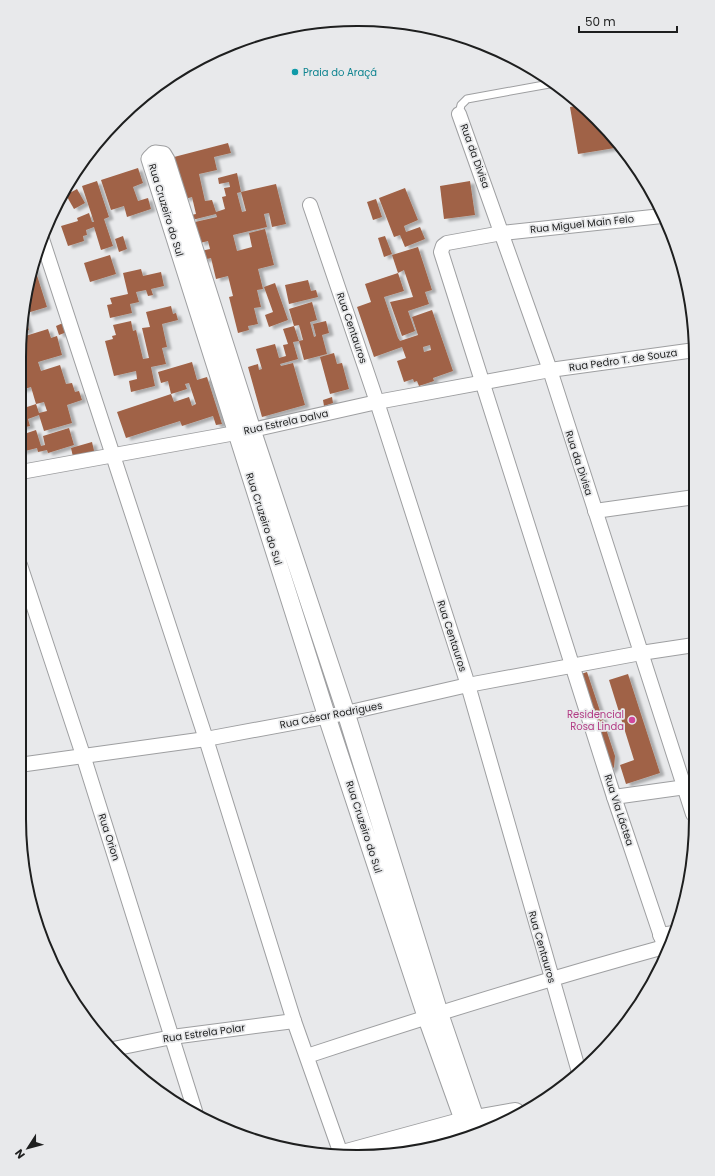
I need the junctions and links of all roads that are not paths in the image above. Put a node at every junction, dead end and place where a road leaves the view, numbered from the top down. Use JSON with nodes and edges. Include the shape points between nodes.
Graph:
{"nodes":[{"id":1,"x":547,"y":85,"type":"edge"},
{"id":2,"x":460,"y":114,"type":"joint"},
{"id":3,"x":310,"y":205,"type":"dead end"},
{"id":4,"x":657,"y":216,"type":"edge"},
{"id":5,"x":502,"y":232,"type":"junction"},
{"id":6,"x":185,"y":246,"type":"dead end"},
{"id":7,"x":45,"y":248,"type":"edge"},
{"id":8,"x":689,"y":351,"type":"edge"},
{"id":9,"x":550,"y":370,"type":"junction"},
{"id":10,"x":484,"y":383,"type":"junction"},
{"id":11,"x":376,"y":402,"type":"junction"},
{"id":12,"x":244,"y":432,"type":"junction"},
{"id":13,"x":112,"y":456,"type":"junction"},
{"id":14,"x":26,"y":471,"type":"edge"},
{"id":15,"x":689,"y":497,"type":"edge"},
{"id":16,"x":594,"y":511,"type":"junction"},
{"id":17,"x":274,"y":525,"type":"junction"},
{"id":18,"x":26,"y":583,"type":"edge"},
{"id":19,"x":689,"y":646,"type":"edge"},
{"id":20,"x":641,"y":653,"type":"junction"},
{"id":21,"x":574,"y":666,"type":"junction"},
{"id":22,"x":468,"y":686,"type":"junction"},
{"id":23,"x":346,"y":713,"type":"junction"},
{"id":24,"x":327,"y":717,"type":"junction"},
{"id":25,"x":206,"y":739,"type":"junction"},
{"id":26,"x":83,"y":755,"type":"junction"},
{"id":27,"x":26,"y":764,"type":"edge"},
{"id":28,"x":689,"y":786,"type":"edge"},
{"id":29,"x":614,"y":797,"type":"junction"},
{"id":30,"x":379,"y":847,"type":"junction"},
{"id":31,"x":664,"y":946,"type":"edge"},
{"id":32,"x":551,"y":978,"type":"junction"},
{"id":33,"x":432,"y":1014,"type":"junction"},
{"id":34,"x":294,"y":1021,"type":"junction"},
{"id":35,"x":172,"y":1037,"type":"junction"},
{"id":36,"x":118,"y":1048,"type":"edge"},
{"id":37,"x":307,"y":1056,"type":"junction"},
{"id":38,"x":577,"y":1067,"type":"edge"},
{"id":39,"x":195,"y":1108,"type":"edge"},
{"id":40,"x":496,"y":1120,"type":"edge"},
{"id":41,"x":472,"y":1128,"type":"edge"},
{"id":42,"x":340,"y":1149,"type":"edge"},
{"id":43,"x":363,"y":1150,"type":"edge"}],
"edges":[{"from":1,"to":2,"type":"lane","via":[[467,99],[461,105]]},
{"from":2,"to":5,"type":"street","name":"Rua da Divisa"},
{"from":3,"to":11,"type":"street","name":"Rua Centauros"},
{"from":4,"to":5,"type":"street","name":"Rua Miguel Main Felo"},
{"from":5,"to":9,"type":"street","name":"Rua da Divisa"},
{"from":5,"to":10,"type":"street","name":"Rua Miguel Main Felo","via":[[447,243],[441,252]]},
{"from":6,"to":12,"type":"street","name":"Rua Cruzeiro do Sul"},
{"from":7,"to":13,"type":"street"},
{"from":8,"to":9,"type":"street","name":"Rua Pedro T. de Souza"},
{"from":9,"to":10,"type":"street","name":"Rua Estrela Dalva"},
{"from":9,"to":16,"type":"street","name":"Rua da Divisa"},
{"from":10,"to":11,"type":"street","name":"Rua Estrela Dalva"},
{"from":10,"to":21,"type":"street","name":"Rua Via Láctea"},
{"from":11,"to":12,"type":"street","name":"Rua Estrela Dalva"},
{"from":11,"to":22,"type":"street","name":"Rua Centauros"},
{"from":12,"to":13,"type":"street","name":"Rua Estrela Dalva"},
{"from":12,"to":17,"type":"street","name":"Rua Cruzeiro do Sul"},
{"from":13,"to":14,"type":"street","name":"Rua Estrela Dalva"},
{"from":13,"to":25,"type":"street"},
{"from":15,"to":16,"type":"street"},
{"from":16,"to":20,"type":"street","name":"Rua da Divisa"},
{"from":17,"to":23,"type":"street","name":"Rua Cruzeiro do Sul"},
{"from":17,"to":24,"type":"street","name":"Rua Cruzeiro do Sul"},
{"from":18,"to":26,"type":"street","name":"Rua Orion"},
{"from":19,"to":20,"type":"street","name":"Rua César Rodrigues"},
{"from":20,"to":21,"type":"street","name":"Rua César Rodrigues"},
{"from":20,"to":28,"type":"street","name":"Rua da Divisa"},
{"from":21,"to":22,"type":"street","name":"Rua César Rodrigues"},
{"from":21,"to":29,"type":"street","name":"Rua Via Láctea"},
{"from":22,"to":23,"type":"street","name":"Rua César Rodrigues"},
{"from":22,"to":32,"type":"street","name":"Rua Centauros"},
{"from":23,"to":24,"type":"street","name":"Rua César Rodrigues"},
{"from":23,"to":30,"type":"street","name":"Rua Cruzeiro do Sul"},
{"from":24,"to":25,"type":"street","name":"Rua César Rodrigues"},
{"from":24,"to":30,"type":"street","name":"Rua Cruzeiro do Sul"},
{"from":25,"to":26,"type":"street","name":"Rua César Rodrigues"},
{"from":25,"to":34,"type":"street"},
{"from":26,"to":27,"type":"street","name":"Rua César Rodrigues"},
{"from":26,"to":35,"type":"street","name":"Rua Orion"},
{"from":28,"to":29,"type":"street"},
{"from":29,"to":31,"type":"street","name":"Rua Via Láctea"},
{"from":30,"to":33,"type":"street","name":"Rua Cruzeiro do Sul"},
{"from":31,"to":32,"type":"street"},
{"from":32,"to":33,"type":"street"},
{"from":32,"to":38,"type":"street","name":"Rua Centauros"},
{"from":33,"to":37,"type":"street"},
{"from":33,"to":41,"type":"street","name":"Rua Cruzeiro do Sul"},
{"from":34,"to":35,"type":"street","name":"Rua Estrela Polar"},
{"from":34,"to":37,"type":"street"},
{"from":35,"to":36,"type":"street","name":"Rua Estrela Polar"},
{"from":35,"to":39,"type":"street","name":"Rua Orion"},
{"from":37,"to":42,"type":"street"},
{"from":40,"to":41,"type":"main road"},
{"from":41,"to":43,"type":"main road"}]}
